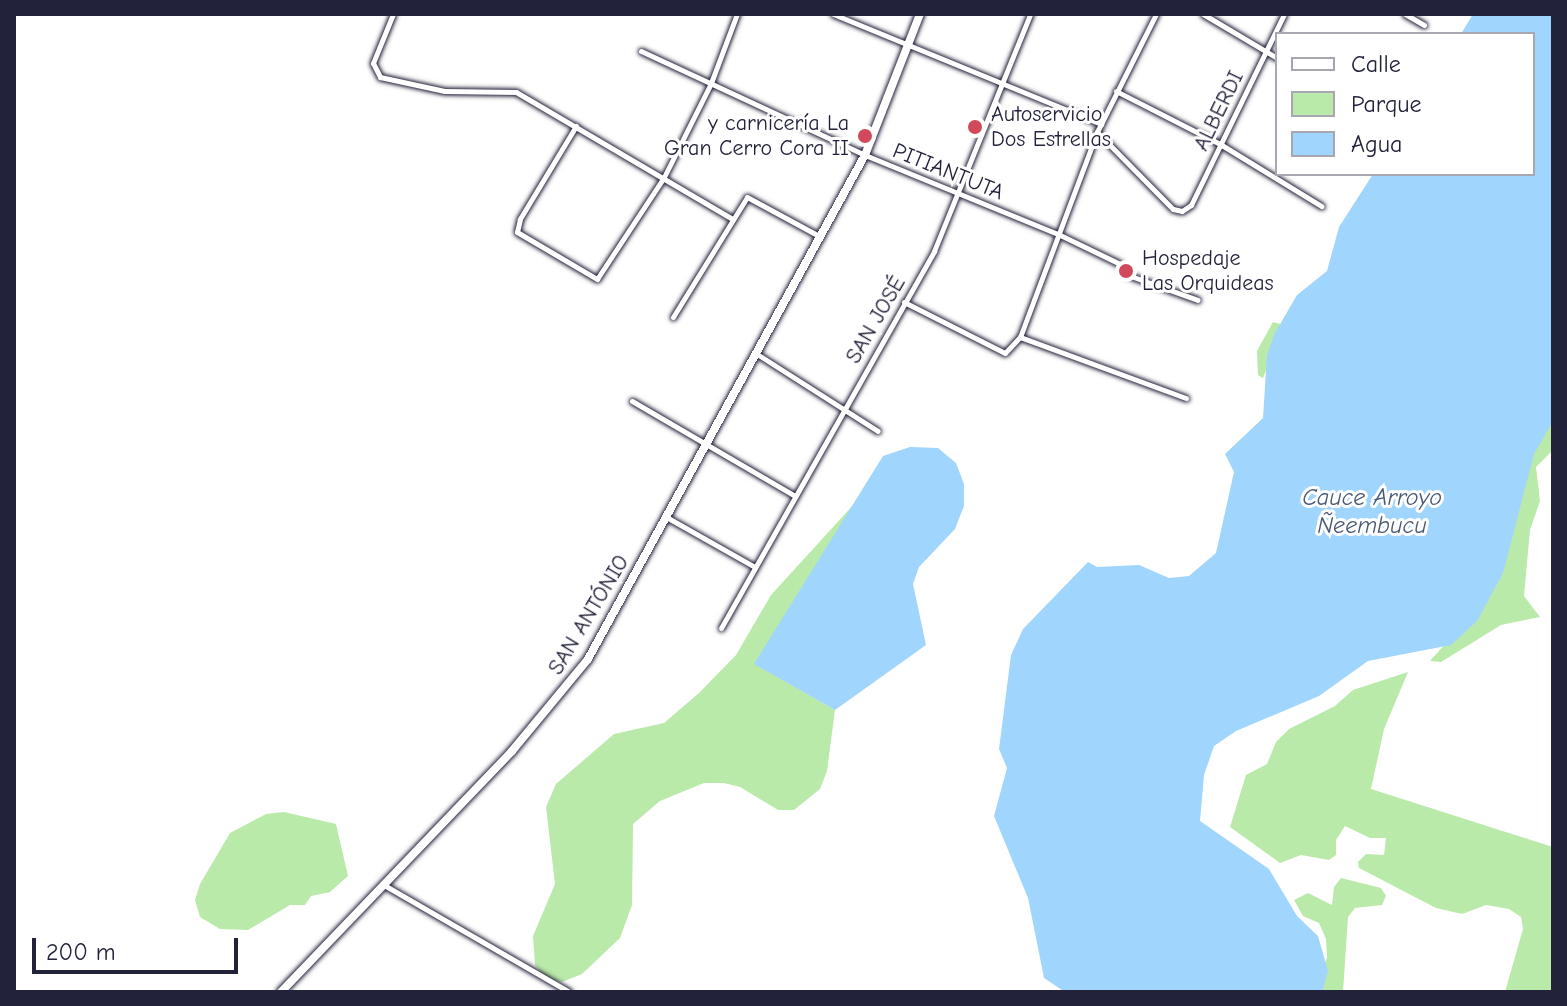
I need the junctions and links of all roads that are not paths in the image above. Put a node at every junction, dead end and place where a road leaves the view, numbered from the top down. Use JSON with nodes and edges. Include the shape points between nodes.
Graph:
{"nodes":[{"id":1,"x":393,"y":14,"type":"edge"},
{"id":2,"x":737,"y":14,"type":"edge"},
{"id":3,"x":833,"y":14,"type":"edge"},
{"id":4,"x":920,"y":14,"type":"edge"},
{"id":5,"x":1030,"y":14,"type":"edge"},
{"id":6,"x":1156,"y":14,"type":"edge"},
{"id":7,"x":1203,"y":14,"type":"edge"},
{"id":8,"x":1405,"y":14,"type":"edge"},
{"id":9,"x":1420,"y":14,"type":"edge"},
{"id":10,"x":1417,"y":21,"type":"junction"},
{"id":11,"x":1424,"y":25,"type":"dead end"},
{"id":12,"x":1275,"y":33,"type":"edge"},
{"id":13,"x":908,"y":45,"type":"junction"},
{"id":14,"x":641,"y":51,"type":"dead end"},
{"id":15,"x":1266,"y":52,"type":"junction"},
{"id":16,"x":1275,"y":57,"type":"edge"},
{"id":17,"x":711,"y":83,"type":"junction"},
{"id":18,"x":1003,"y":83,"type":"junction"},
{"id":19,"x":1116,"y":91,"type":"junction"},
{"id":20,"x":1101,"y":124,"type":"junction"},
{"id":21,"x":576,"y":126,"type":"junction"},
{"id":22,"x":1097,"y":132,"type":"junction"},
{"id":23,"x":1220,"y":144,"type":"junction"},
{"id":24,"x":865,"y":155,"type":"junction"},
{"id":25,"x":664,"y":177,"type":"junction"},
{"id":26,"x":958,"y":194,"type":"junction"},
{"id":27,"x":1321,"y":206,"type":"dead end"},
{"id":28,"x":731,"y":218,"type":"junction"},
{"id":29,"x":1058,"y":234,"type":"junction"},
{"id":30,"x":822,"y":238,"type":"junction"},
{"id":31,"x":1198,"y":300,"type":"dead end"},
{"id":32,"x":904,"y":302,"type":"junction"},
{"id":33,"x":673,"y":317,"type":"dead end"},
{"id":34,"x":1020,"y":337,"type":"junction"},
{"id":35,"x":757,"y":354,"type":"junction"},
{"id":36,"x":1186,"y":398,"type":"dead end"},
{"id":37,"x":632,"y":401,"type":"dead end"},
{"id":38,"x":842,"y":409,"type":"junction"},
{"id":39,"x":878,"y":431,"type":"dead end"},
{"id":40,"x":707,"y":443,"type":"junction"},
{"id":41,"x":795,"y":496,"type":"junction"},
{"id":42,"x":668,"y":518,"type":"junction"},
{"id":43,"x":755,"y":567,"type":"junction"},
{"id":44,"x":721,"y":628,"type":"dead end"},
{"id":45,"x":384,"y":885,"type":"junction"},
{"id":46,"x":281,"y":992,"type":"edge"},
{"id":47,"x":569,"y":992,"type":"edge"}],
"edges":[{"from":1,"to":21,"type":"street","via":[[373,63],[380,77],[457,92],[505,88]]},
{"from":2,"to":17,"type":"street"},
{"from":3,"to":13,"type":"street"},
{"from":4,"to":13,"type":"street","name":"SAN ANTÓNIO"},
{"from":5,"to":18,"type":"street","name":"SAN JOSÉ"},
{"from":6,"to":19,"type":"street"},
{"from":7,"to":15,"type":"street"},
{"from":8,"to":10,"type":"street"},
{"from":9,"to":10,"type":"street"},
{"from":10,"to":11,"type":"street"},
{"from":12,"to":15,"type":"street","name":"ALBERDI"},
{"from":13,"to":18,"type":"street"},
{"from":13,"to":24,"type":"street","name":"SAN ANTÓNIO"},
{"from":14,"to":17,"type":"street","name":"PITIANTUTA"},
{"from":15,"to":16,"type":"street"},
{"from":15,"to":23,"type":"street","name":"ALBERDI"},
{"from":17,"to":24,"type":"street","name":"PITIANTUTA"},
{"from":17,"to":25,"type":"street"},
{"from":18,"to":20,"type":"street"},
{"from":18,"to":26,"type":"street","name":"SAN JOSÉ"},
{"from":19,"to":20,"type":"street"},
{"from":19,"to":23,"type":"street"},
{"from":20,"to":22,"type":"street"},
{"from":21,"to":25,"type":"street"},
{"from":21,"to":25,"type":"street","via":[[520,219],[521,237],[597,279]]},
{"from":22,"to":23,"type":"street","name":"ALBERDI","via":[[1173,209],[1191,205]]},
{"from":22,"to":29,"type":"street"},
{"from":23,"to":27,"type":"street"},
{"from":24,"to":26,"type":"street","name":"PITIANTUTA"},
{"from":24,"to":30,"type":"street","name":"SAN ANTÓNIO"},
{"from":25,"to":28,"type":"street"},
{"from":26,"to":29,"type":"street","name":"PITIANTUTA"},
{"from":26,"to":32,"type":"street","name":"SAN JOSÉ","via":[[934,251]]},
{"from":28,"to":30,"type":"street","via":[[753,196]]},
{"from":28,"to":33,"type":"street"},
{"from":29,"to":31,"type":"street","name":"PITIANTUTA","via":[[1120,264],[1125,274]]},
{"from":29,"to":34,"type":"street"},
{"from":30,"to":35,"type":"street","name":"SAN ANTÓNIO"},
{"from":32,"to":34,"type":"street","via":[[1005,353]]},
{"from":32,"to":38,"type":"street","name":"SAN JOSÉ"},
{"from":34,"to":36,"type":"street"},
{"from":35,"to":38,"type":"street"},
{"from":35,"to":40,"type":"street","name":"SAN ANTÓNIO"},
{"from":37,"to":40,"type":"street"},
{"from":38,"to":39,"type":"street"},
{"from":38,"to":41,"type":"street","name":"SAN JOSÉ"},
{"from":40,"to":41,"type":"street"},
{"from":40,"to":42,"type":"street","name":"SAN ANTÓNIO"},
{"from":41,"to":43,"type":"street","name":"SAN JOSÉ"},
{"from":42,"to":43,"type":"street"},
{"from":42,"to":45,"type":"street","name":"SAN ANTÓNIO","via":[[573,680]]},
{"from":43,"to":44,"type":"street","name":"SAN JOSÉ"},
{"from":45,"to":46,"type":"street","name":"SAN ANTÓNIO"},
{"from":45,"to":47,"type":"street"}]}
